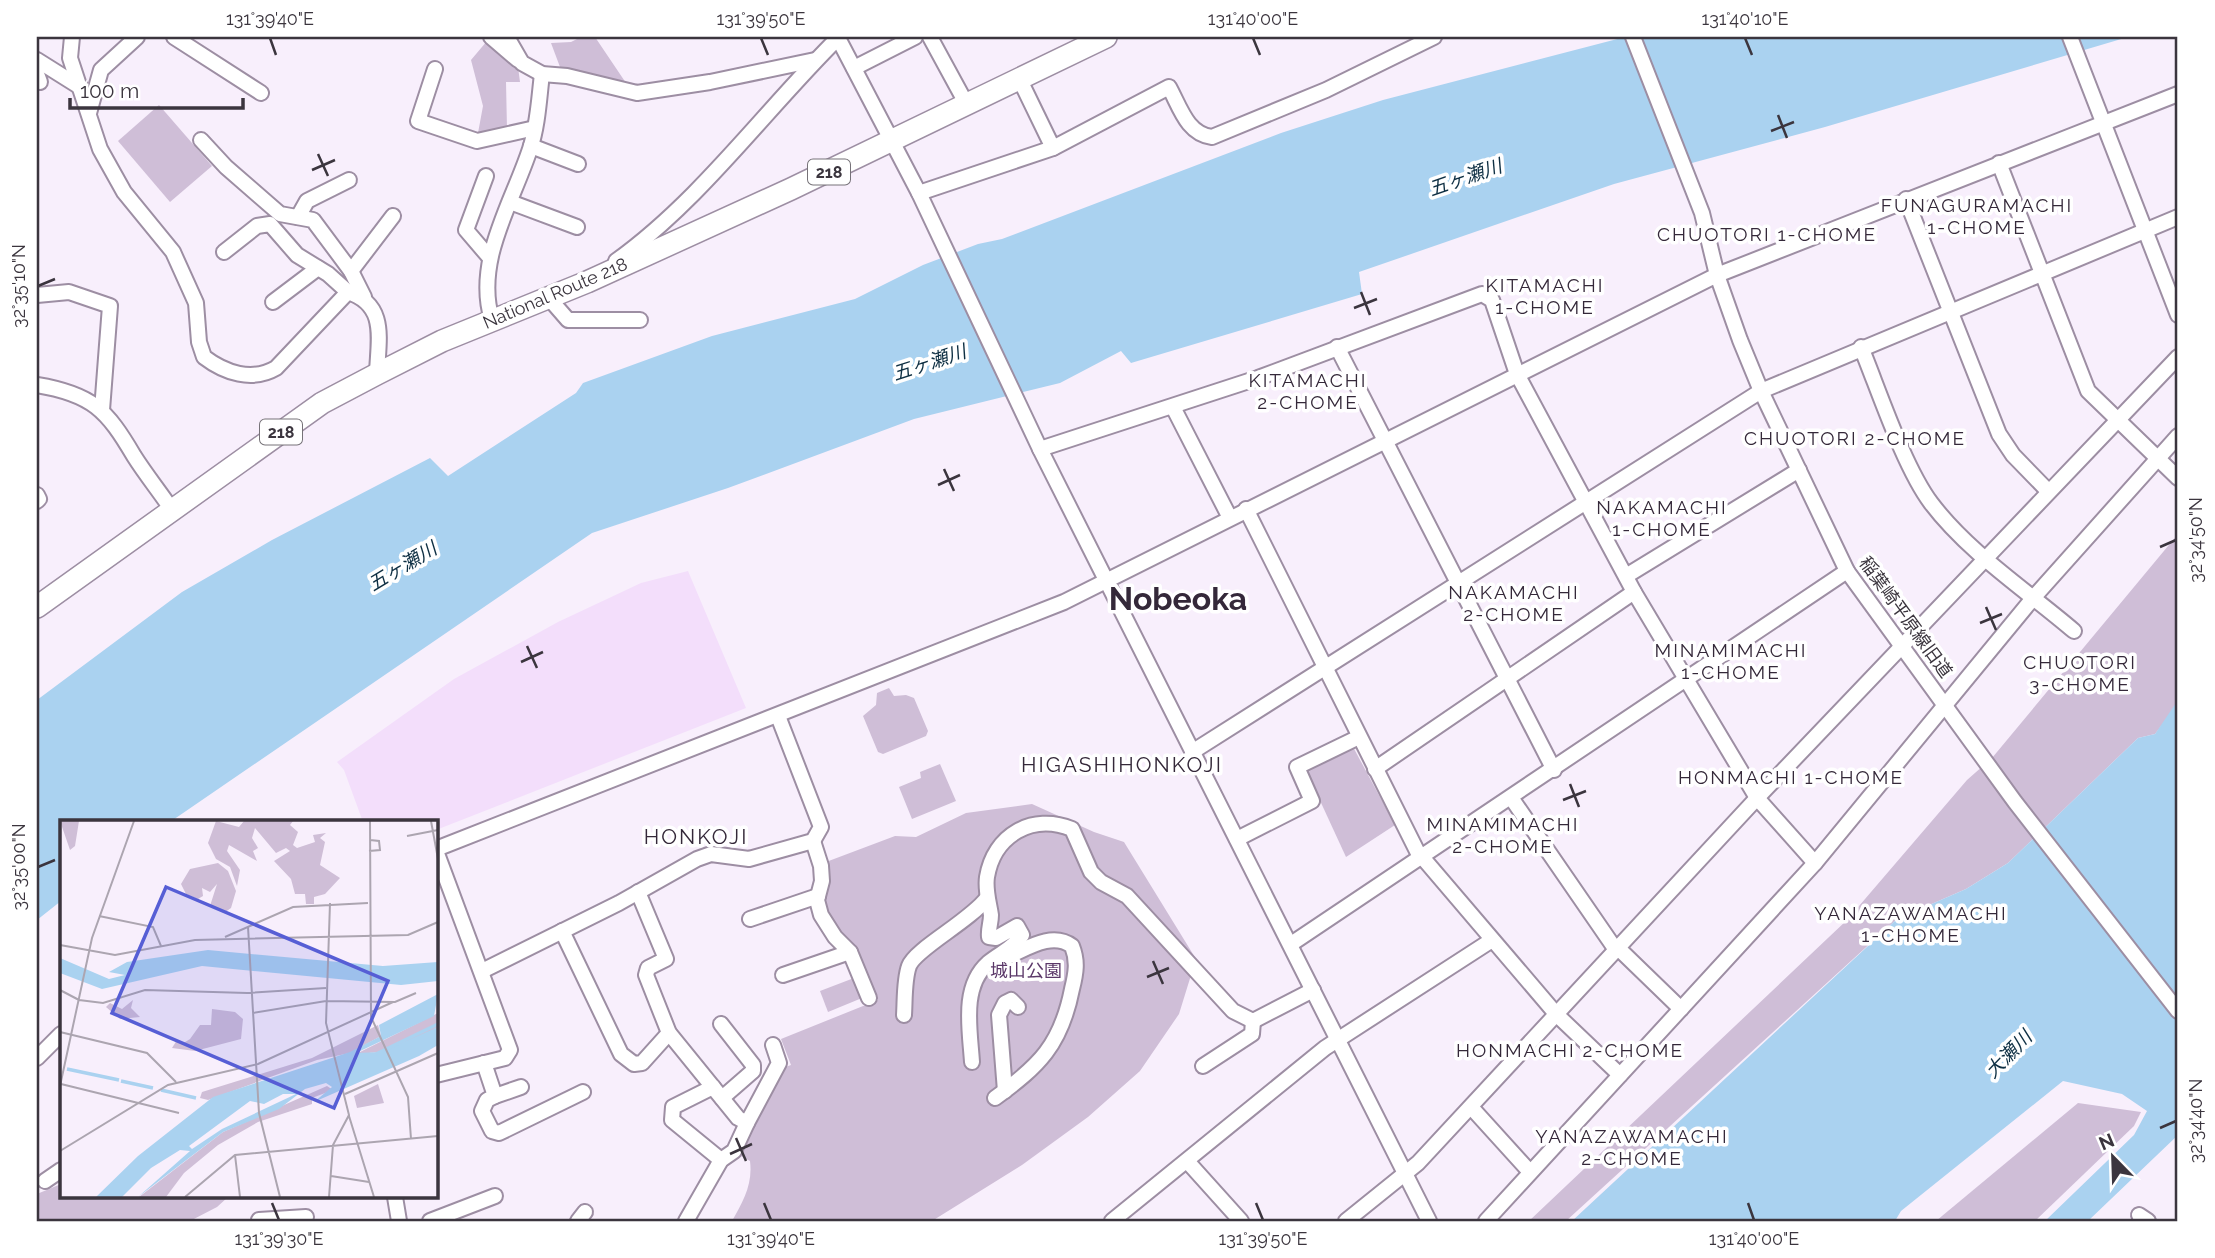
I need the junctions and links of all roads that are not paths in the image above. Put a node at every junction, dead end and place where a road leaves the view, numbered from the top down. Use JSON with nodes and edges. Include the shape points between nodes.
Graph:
{"nodes":[{"id":1,"x":72,"y":37,"type":"edge"},
{"id":2,"x":137,"y":37,"type":"edge"},
{"id":3,"x":174,"y":37,"type":"edge"},
{"id":4,"x":491,"y":37,"type":"edge"},
{"id":5,"x":507,"y":37,"type":"edge"},
{"id":6,"x":839,"y":37,"type":"edge"},
{"id":7,"x":915,"y":37,"type":"edge"},
{"id":8,"x":930,"y":37,"type":"edge"},
{"id":9,"x":1106,"y":37,"type":"edge"},
{"id":10,"x":1434,"y":37,"type":"edge"},
{"id":11,"x":1633,"y":37,"type":"edge"},
{"id":12,"x":2070,"y":37,"type":"edge"},
{"id":13,"x":37,"y":60,"type":"edge"},
{"id":14,"x":815,"y":60,"type":"junction"},
{"id":15,"x":522,"y":63,"type":"junction"},
{"id":16,"x":854,"y":68,"type":"junction"},
{"id":17,"x":435,"y":69,"type":"dead end"},
{"id":18,"x":542,"y":74,"type":"junction"},
{"id":19,"x":1020,"y":80,"type":"junction"},
{"id":20,"x":80,"y":87,"type":"junction"},
{"id":21,"x":261,"y":93,"type":"dead end"},
{"id":22,"x":2178,"y":94,"type":"edge"},
{"id":23,"x":967,"y":106,"type":"junction"},
{"id":24,"x":89,"y":113,"type":"junction"},
{"id":25,"x":2104,"y":122,"type":"junction"},
{"id":26,"x":535,"y":128,"type":"junction"},
{"id":27,"x":201,"y":140,"type":"dead end"},
{"id":28,"x":892,"y":142,"type":"junction"},
{"id":29,"x":531,"y":146,"type":"junction"},
{"id":30,"x":1052,"y":148,"type":"junction"},
{"id":31,"x":1999,"y":163,"type":"junction"},
{"id":32,"x":578,"y":164,"type":"dead end"},
{"id":33,"x":486,"y":176,"type":"dead end"},
{"id":34,"x":349,"y":180,"type":"dead end"},
{"id":35,"x":919,"y":193,"type":"junction"},
{"id":36,"x":1906,"y":199,"type":"junction"},
{"id":37,"x":510,"y":202,"type":"junction"},
{"id":38,"x":671,"y":213,"type":"junction"},
{"id":39,"x":393,"y":216,"type":"dead end"},
{"id":40,"x":298,"y":217,"type":"junction"},
{"id":41,"x":2178,"y":217,"type":"edge"},
{"id":42,"x":577,"y":227,"type":"dead end"},
{"id":43,"x":2146,"y":230,"type":"junction"},
{"id":44,"x":671,"y":243,"type":"junction"},
{"id":45,"x":224,"y":252,"type":"dead end"},
{"id":46,"x":490,"y":258,"type":"junction"},
{"id":47,"x":318,"y":268,"type":"junction"},
{"id":48,"x":351,"y":271,"type":"junction"},
{"id":49,"x":2041,"y":272,"type":"junction"},
{"id":50,"x":1717,"y":275,"type":"junction"},
{"id":51,"x":587,"y":282,"type":"junction"},
{"id":52,"x":348,"y":292,"type":"junction"},
{"id":53,"x":37,"y":295,"type":"edge"},
{"id":54,"x":363,"y":297,"type":"junction"},
{"id":55,"x":548,"y":298,"type":"junction"},
{"id":56,"x":273,"y":302,"type":"dead end"},
{"id":57,"x":1949,"y":310,"type":"junction"},
{"id":58,"x":2178,"y":315,"type":"edge"},
{"id":59,"x":492,"y":320,"type":"junction"},
{"id":60,"x":640,"y":320,"type":"dead end"},
{"id":61,"x":1336,"y":347,"type":"junction"},
{"id":62,"x":1861,"y":347,"type":"junction"},
{"id":63,"x":2178,"y":357,"type":"edge"},
{"id":64,"x":377,"y":374,"type":"junction"},
{"id":65,"x":1517,"y":374,"type":"junction"},
{"id":66,"x":37,"y":386,"type":"edge"},
{"id":67,"x":1761,"y":391,"type":"junction"},
{"id":68,"x":1173,"y":407,"type":"junction"},
{"id":69,"x":102,"y":411,"type":"junction"},
{"id":70,"x":2117,"y":419,"type":"junction"},
{"id":71,"x":2178,"y":436,"type":"edge"},
{"id":72,"x":1384,"y":439,"type":"junction"},
{"id":73,"x":1040,"y":449,"type":"junction"},
{"id":74,"x":2158,"y":457,"type":"junction"},
{"id":75,"x":1799,"y":470,"type":"junction"},
{"id":76,"x":2178,"y":478,"type":"edge"},
{"id":77,"x":2048,"y":491,"type":"junction"},
{"id":78,"x":1585,"y":501,"type":"junction"},
{"id":79,"x":1246,"y":509,"type":"junction"},
{"id":80,"x":172,"y":510,"type":"junction"},
{"id":81,"x":1230,"y":518,"type":"junction"},
{"id":82,"x":1986,"y":558,"type":"junction"},
{"id":83,"x":1847,"y":571,"type":"junction"},
{"id":84,"x":1626,"y":576,"type":"junction"},
{"id":85,"x":1106,"y":581,"type":"junction"},
{"id":86,"x":1458,"y":583,"type":"junction"},
{"id":87,"x":1634,"y":592,"type":"junction"},
{"id":88,"x":2034,"y":597,"type":"junction"},
{"id":89,"x":37,"y":607,"type":"edge"},
{"id":90,"x":2074,"y":631,"type":"dead end"},
{"id":91,"x":1903,"y":645,"type":"junction"},
{"id":92,"x":1325,"y":668,"type":"junction"},
{"id":93,"x":1508,"y":679,"type":"junction"},
{"id":94,"x":1688,"y":680,"type":"junction"},
{"id":95,"x":1947,"y":707,"type":"junction"},
{"id":96,"x":778,"y":716,"type":"junction"},
{"id":97,"x":1359,"y":737,"type":"junction"},
{"id":98,"x":1192,"y":752,"type":"junction"},
{"id":99,"x":1375,"y":769,"type":"junction"},
{"id":100,"x":1554,"y":770,"type":"junction"},
{"id":101,"x":1757,"y":798,"type":"junction"},
{"id":102,"x":1512,"y":799,"type":"junction"},
{"id":103,"x":1237,"y":839,"type":"junction"},
{"id":104,"x":813,"y":841,"type":"junction"},
{"id":105,"x":438,"y":849,"type":"edge"},
{"id":106,"x":438,"y":855,"type":"edge"},
{"id":107,"x":1422,"y":858,"type":"junction"},
{"id":108,"x":1815,"y":863,"type":"junction"},
{"id":109,"x":638,"y":892,"type":"junction"},
{"id":110,"x":818,"y":895,"type":"junction"},
{"id":111,"x":987,"y":898,"type":"junction"},
{"id":112,"x":750,"y":919,"type":"dead end"},
{"id":113,"x":562,"y":931,"type":"junction"},
{"id":114,"x":1492,"y":940,"type":"junction"},
{"id":115,"x":1291,"y":944,"type":"junction"},
{"id":116,"x":1617,"y":949,"type":"junction"},
{"id":117,"x":850,"y":952,"type":"junction"},
{"id":118,"x":482,"y":971,"type":"junction"},
{"id":119,"x":979,"y":972,"type":"junction"},
{"id":120,"x":783,"y":975,"type":"dead end"},
{"id":121,"x":1313,"y":990,"type":"junction"},
{"id":122,"x":870,"y":998,"type":"dead end"},
{"id":123,"x":1018,"y":1007,"type":"dead end"},
{"id":124,"x":1681,"y":1009,"type":"junction"},
{"id":125,"x":2178,"y":1011,"type":"edge"},
{"id":126,"x":1557,"y":1014,"type":"junction"},
{"id":127,"x":904,"y":1015,"type":"dead end"},
{"id":128,"x":1254,"y":1021,"type":"junction"},
{"id":129,"x":721,"y":1024,"type":"dead end"},
{"id":130,"x":669,"y":1033,"type":"junction"},
{"id":131,"x":60,"y":1035,"type":"edge"},
{"id":132,"x":1336,"y":1041,"type":"junction"},
{"id":133,"x":774,"y":1045,"type":"dead end"},
{"id":134,"x":37,"y":1058,"type":"edge"},
{"id":135,"x":972,"y":1062,"type":"dead end"},
{"id":136,"x":484,"y":1063,"type":"junction"},
{"id":137,"x":1203,"y":1066,"type":"dead end"},
{"id":138,"x":438,"y":1074,"type":"edge"},
{"id":139,"x":1620,"y":1074,"type":"junction"},
{"id":140,"x":521,"y":1087,"type":"dead end"},
{"id":141,"x":583,"y":1092,"type":"dead end"},
{"id":142,"x":718,"y":1093,"type":"junction"},
{"id":143,"x":495,"y":1096,"type":"junction"},
{"id":144,"x":1472,"y":1107,"type":"junction"},
{"id":145,"x":747,"y":1123,"type":"junction"},
{"id":146,"x":721,"y":1160,"type":"junction"},
{"id":147,"x":1187,"y":1161,"type":"junction"},
{"id":148,"x":60,"y":1171,"type":"edge"},
{"id":149,"x":1405,"y":1172,"type":"junction"},
{"id":150,"x":1530,"y":1172,"type":"junction"},
{"id":151,"x":46,"y":1181,"type":"dead end"},
{"id":152,"x":495,"y":1196,"type":"dead end"},
{"id":153,"x":395,"y":1198,"type":"edge"},
{"id":154,"x":306,"y":1217,"type":"dead end"},
{"id":155,"x":259,"y":1220,"type":"edge"},
{"id":156,"x":286,"y":1220,"type":"edge"},
{"id":157,"x":399,"y":1221,"type":"edge"},
{"id":158,"x":430,"y":1221,"type":"edge"},
{"id":159,"x":686,"y":1221,"type":"edge"},
{"id":160,"x":1112,"y":1221,"type":"edge"},
{"id":161,"x":1241,"y":1221,"type":"edge"},
{"id":162,"x":1346,"y":1221,"type":"edge"},
{"id":163,"x":1429,"y":1221,"type":"edge"},
{"id":164,"x":1486,"y":1221,"type":"edge"}],
"edges":[{"from":1,"to":20,"type":"street","via":[[70,58]]},
{"from":2,"to":24,"type":"street","via":[[102,70]]},
{"from":3,"to":21,"type":"street"},
{"from":4,"to":15,"type":"street"},
{"from":5,"to":15,"type":"street"},
{"from":6,"to":14,"type":"street"},
{"from":6,"to":16,"type":"street"},
{"from":7,"to":16,"type":"street"},
{"from":8,"to":23,"type":"street"},
{"from":9,"to":19,"type":"highway","name":"National Route 218","number":"218"},
{"from":10,"to":30,"type":"street","via":[[1326,90],[1212,137],[1200,136],[1191,127],[1169,87]]},
{"from":11,"to":50,"type":"street","name":"稲葉崎平原線旧道","via":[[1702,213]]},
{"from":12,"to":25,"type":"street"},
{"from":13,"to":20,"type":"street"},
{"from":14,"to":18,"type":"street","via":[[640,93]]},
{"from":14,"to":38,"type":"street"},
{"from":15,"to":18,"type":"street"},
{"from":16,"to":28,"type":"street"},
{"from":17,"to":26,"type":"street","via":[[418,121],[477,141]]},
{"from":18,"to":26,"type":"street"},
{"from":19,"to":23,"type":"highway","name":"National Route 218","number":"218"},
{"from":19,"to":30,"type":"street"},
{"from":20,"to":24,"type":"street"},
{"from":22,"to":25,"type":"street"},
{"from":23,"to":28,"type":"highway","name":"National Route 218","number":"218"},
{"from":24,"to":52,"type":"street","via":[[108,166],[182,271],[196,303],[204,357],[215,365],[233,373],[266,374]]},
{"from":25,"to":31,"type":"street"},
{"from":25,"to":43,"type":"street"},
{"from":26,"to":29,"type":"street"},
{"from":27,"to":40,"type":"street","via":[[280,214]]},
{"from":28,"to":35,"type":"street"},
{"from":28,"to":44,"type":"highway","name":"National Route 218","number":"218"},
{"from":29,"to":32,"type":"street"},
{"from":29,"to":37,"type":"street"},
{"from":30,"to":35,"type":"street"},
{"from":31,"to":36,"type":"street"},
{"from":31,"to":49,"type":"street"},
{"from":33,"to":46,"type":"street","via":[[466,230]]},
{"from":34,"to":40,"type":"street","via":[[307,201]]},
{"from":35,"to":73,"type":"street"},
{"from":36,"to":50,"type":"street"},
{"from":36,"to":57,"type":"street"},
{"from":37,"to":42,"type":"street"},
{"from":37,"to":46,"type":"street"},
{"from":38,"to":44,"type":"street"},
{"from":38,"to":51,"type":"street","via":[[639,244]]},
{"from":39,"to":48,"type":"street"},
{"from":40,"to":48,"type":"street","via":[[313,220]]},
{"from":41,"to":43,"type":"street"},
{"from":43,"to":49,"type":"street"},
{"from":43,"to":58,"type":"street"},
{"from":44,"to":51,"type":"highway","name":"National Route 218","number":"218"},
{"from":45,"to":47,"type":"street","via":[[265,223],[297,255]]},
{"from":46,"to":59,"type":"street","via":[[485,287]]},
{"from":47,"to":52,"type":"street"},
{"from":47,"to":56,"type":"street"},
{"from":48,"to":54,"type":"street"},
{"from":49,"to":57,"type":"street"},
{"from":49,"to":70,"type":"street","via":[[2088,391]]},
{"from":50,"to":65,"type":"street"},
{"from":50,"to":67,"type":"street","name":"稲葉崎平原線旧道"},
{"from":51,"to":55,"type":"highway","name":"National Route 218","number":"218"},
{"from":52,"to":54,"type":"street"},
{"from":53,"to":69,"type":"street","via":[[69,292],[110,306]]},
{"from":54,"to":64,"type":"street","via":[[379,322]]},
{"from":55,"to":59,"type":"highway","name":"National Route 218","number":"218"},
{"from":55,"to":60,"type":"street","via":[[568,320]]},
{"from":57,"to":62,"type":"street"},
{"from":57,"to":77,"type":"street","via":[[1999,435]]},
{"from":59,"to":64,"type":"highway","name":"National Route 218","number":"218"},
{"from":61,"to":65,"type":"street","via":[[1482,294],[1492,300]]},
{"from":61,"to":68,"type":"street"},
{"from":61,"to":72,"type":"street"},
{"from":62,"to":67,"type":"street"},
{"from":62,"to":82,"type":"street","via":[[1931,503]]},
{"from":63,"to":70,"type":"street"},
{"from":64,"to":80,"type":"highway","name":"National Route 218","number":"218","via":[[322,404]]},
{"from":65,"to":72,"type":"street"},
{"from":65,"to":78,"type":"street"},
{"from":66,"to":69,"type":"street","via":[[66,390]]},
{"from":67,"to":75,"type":"street","name":"稲葉崎平原線旧道"},
{"from":67,"to":78,"type":"street"},
{"from":68,"to":73,"type":"street"},
{"from":68,"to":81,"type":"street"},
{"from":69,"to":80,"type":"street","via":[[117,424]]},
{"from":70,"to":74,"type":"street"},
{"from":70,"to":77,"type":"street"},
{"from":71,"to":74,"type":"street"},
{"from":72,"to":79,"type":"street"},
{"from":72,"to":86,"type":"street"},
{"from":73,"to":85,"type":"street"},
{"from":74,"to":76,"type":"street"},
{"from":74,"to":88,"type":"street"},
{"from":75,"to":83,"type":"street","name":"稲葉崎平原線旧道"},
{"from":75,"to":84,"type":"street"},
{"from":77,"to":82,"type":"street"},
{"from":78,"to":84,"type":"street"},
{"from":78,"to":86,"type":"street"},
{"from":79,"to":81,"type":"street"},
{"from":79,"to":92,"type":"street"},
{"from":80,"to":89,"type":"highway","name":"National Route 218","number":"218"},
{"from":81,"to":85,"type":"street"},
{"from":82,"to":88,"type":"street"},
{"from":82,"to":91,"type":"street"},
{"from":83,"to":91,"type":"street","name":"稲葉崎平原線旧道"},
{"from":83,"to":94,"type":"street"},
{"from":84,"to":87,"type":"street"},
{"from":85,"to":96,"type":"street"},
{"from":85,"to":98,"type":"street"},
{"from":86,"to":92,"type":"street"},
{"from":86,"to":93,"type":"street"},
{"from":87,"to":93,"type":"street"},
{"from":87,"to":94,"type":"street"},
{"from":88,"to":90,"type":"street"},
{"from":88,"to":95,"type":"street"},
{"from":91,"to":95,"type":"street","name":"稲葉崎平原線旧道"},
{"from":91,"to":101,"type":"street"},
{"from":92,"to":97,"type":"street"},
{"from":92,"to":98,"type":"street"},
{"from":93,"to":99,"type":"street"},
{"from":93,"to":100,"type":"street"},
{"from":94,"to":100,"type":"street"},
{"from":94,"to":101,"type":"street"},
{"from":95,"to":108,"type":"street"},
{"from":95,"to":125,"type":"street","name":"稲葉崎平原線旧道","via":[[2073,879]]},
{"from":96,"to":104,"type":"street","via":[[821,827]]},
{"from":96,"to":105,"type":"street"},
{"from":97,"to":99,"type":"street"},
{"from":97,"to":103,"type":"street","via":[[1297,767],[1312,801]]},
{"from":98,"to":103,"type":"street"},
{"from":99,"to":107,"type":"street"},
{"from":100,"to":102,"type":"street"},
{"from":101,"to":108,"type":"street"},
{"from":101,"to":116,"type":"street"},
{"from":102,"to":107,"type":"street"},
{"from":102,"to":116,"type":"street"},
{"from":103,"to":115,"type":"street"},
{"from":104,"to":109,"type":"street","via":[[749,859],[711,854]]},
{"from":104,"to":110,"type":"street","via":[[821,866]]},
{"from":106,"to":118,"type":"street"},
{"from":107,"to":114,"type":"street"},
{"from":107,"to":115,"type":"street"},
{"from":108,"to":124,"type":"street"},
{"from":109,"to":113,"type":"street"},
{"from":109,"to":130,"type":"street","via":[[666,959],[648,968],[646,975]]},
{"from":110,"to":112,"type":"street"},
{"from":110,"to":117,"type":"street","via":[[821,915]]},
{"from":111,"to":119,"type":"street","via":[[989,937],[1017,926],[1021,934],[1017,943]]},
{"from":111,"to":127,"type":"street","via":[[958,927],[915,956],[909,967]]},
{"from":111,"to":128,"type":"street","via":[[992,859],[1011,833],[1032,824],[1072,829],[1091,872],[1127,896],[1233,1011]]},
{"from":113,"to":118,"type":"street"},
{"from":113,"to":130,"type":"street","via":[[628,1061],[642,1063]]},
{"from":114,"to":126,"type":"street"},
{"from":114,"to":132,"type":"street"},
{"from":115,"to":121,"type":"street"},
{"from":116,"to":124,"type":"street"},
{"from":116,"to":126,"type":"street"},
{"from":117,"to":120,"type":"street"},
{"from":117,"to":122,"type":"street"},
{"from":118,"to":136,"type":"street","via":[[510,1049],[505,1058]]},
{"from":119,"to":123,"type":"street","via":[[1046,940],[1069,943],[1076,957],[1059,1035],[1037,1065],[1000,1094],[999,1015],[1011,1000]]},
{"from":119,"to":135,"type":"street","via":[[970,999]]},
{"from":121,"to":128,"type":"street"},
{"from":121,"to":132,"type":"street"},
{"from":124,"to":139,"type":"street"},
{"from":126,"to":139,"type":"street"},
{"from":126,"to":144,"type":"street"},
{"from":128,"to":137,"type":"street","via":[[1252,1034]]},
{"from":129,"to":142,"type":"street","via":[[753,1071]]},
{"from":130,"to":142,"type":"street"},
{"from":131,"to":134,"type":"street"},
{"from":132,"to":147,"type":"street"},
{"from":132,"to":149,"type":"street"},
{"from":133,"to":145,"type":"street","via":[[779,1063]]},
{"from":136,"to":138,"type":"street"},
{"from":136,"to":143,"type":"street"},
{"from":139,"to":150,"type":"street"},
{"from":140,"to":143,"type":"street"},
{"from":141,"to":143,"type":"street","via":[[499,1133],[492,1131],[482,1111]]},
{"from":142,"to":145,"type":"street"},
{"from":142,"to":146,"type":"street","via":[[673,1107],[671,1114],[672,1120]]},
{"from":144,"to":149,"type":"street"},
{"from":144,"to":150,"type":"street"},
{"from":145,"to":146,"type":"street","via":[[734,1151]]},
{"from":146,"to":159,"type":"street"},
{"from":147,"to":160,"type":"street"},
{"from":147,"to":161,"type":"street"},
{"from":148,"to":151,"type":"street"},
{"from":149,"to":162,"type":"street"},
{"from":149,"to":163,"type":"street"},
{"from":150,"to":164,"type":"street"},
{"from":152,"to":158,"type":"street"},
{"from":153,"to":157,"type":"street"},
{"from":154,"to":156,"type":"street"},
{"from":155,"to":156,"type":"street"}]}
